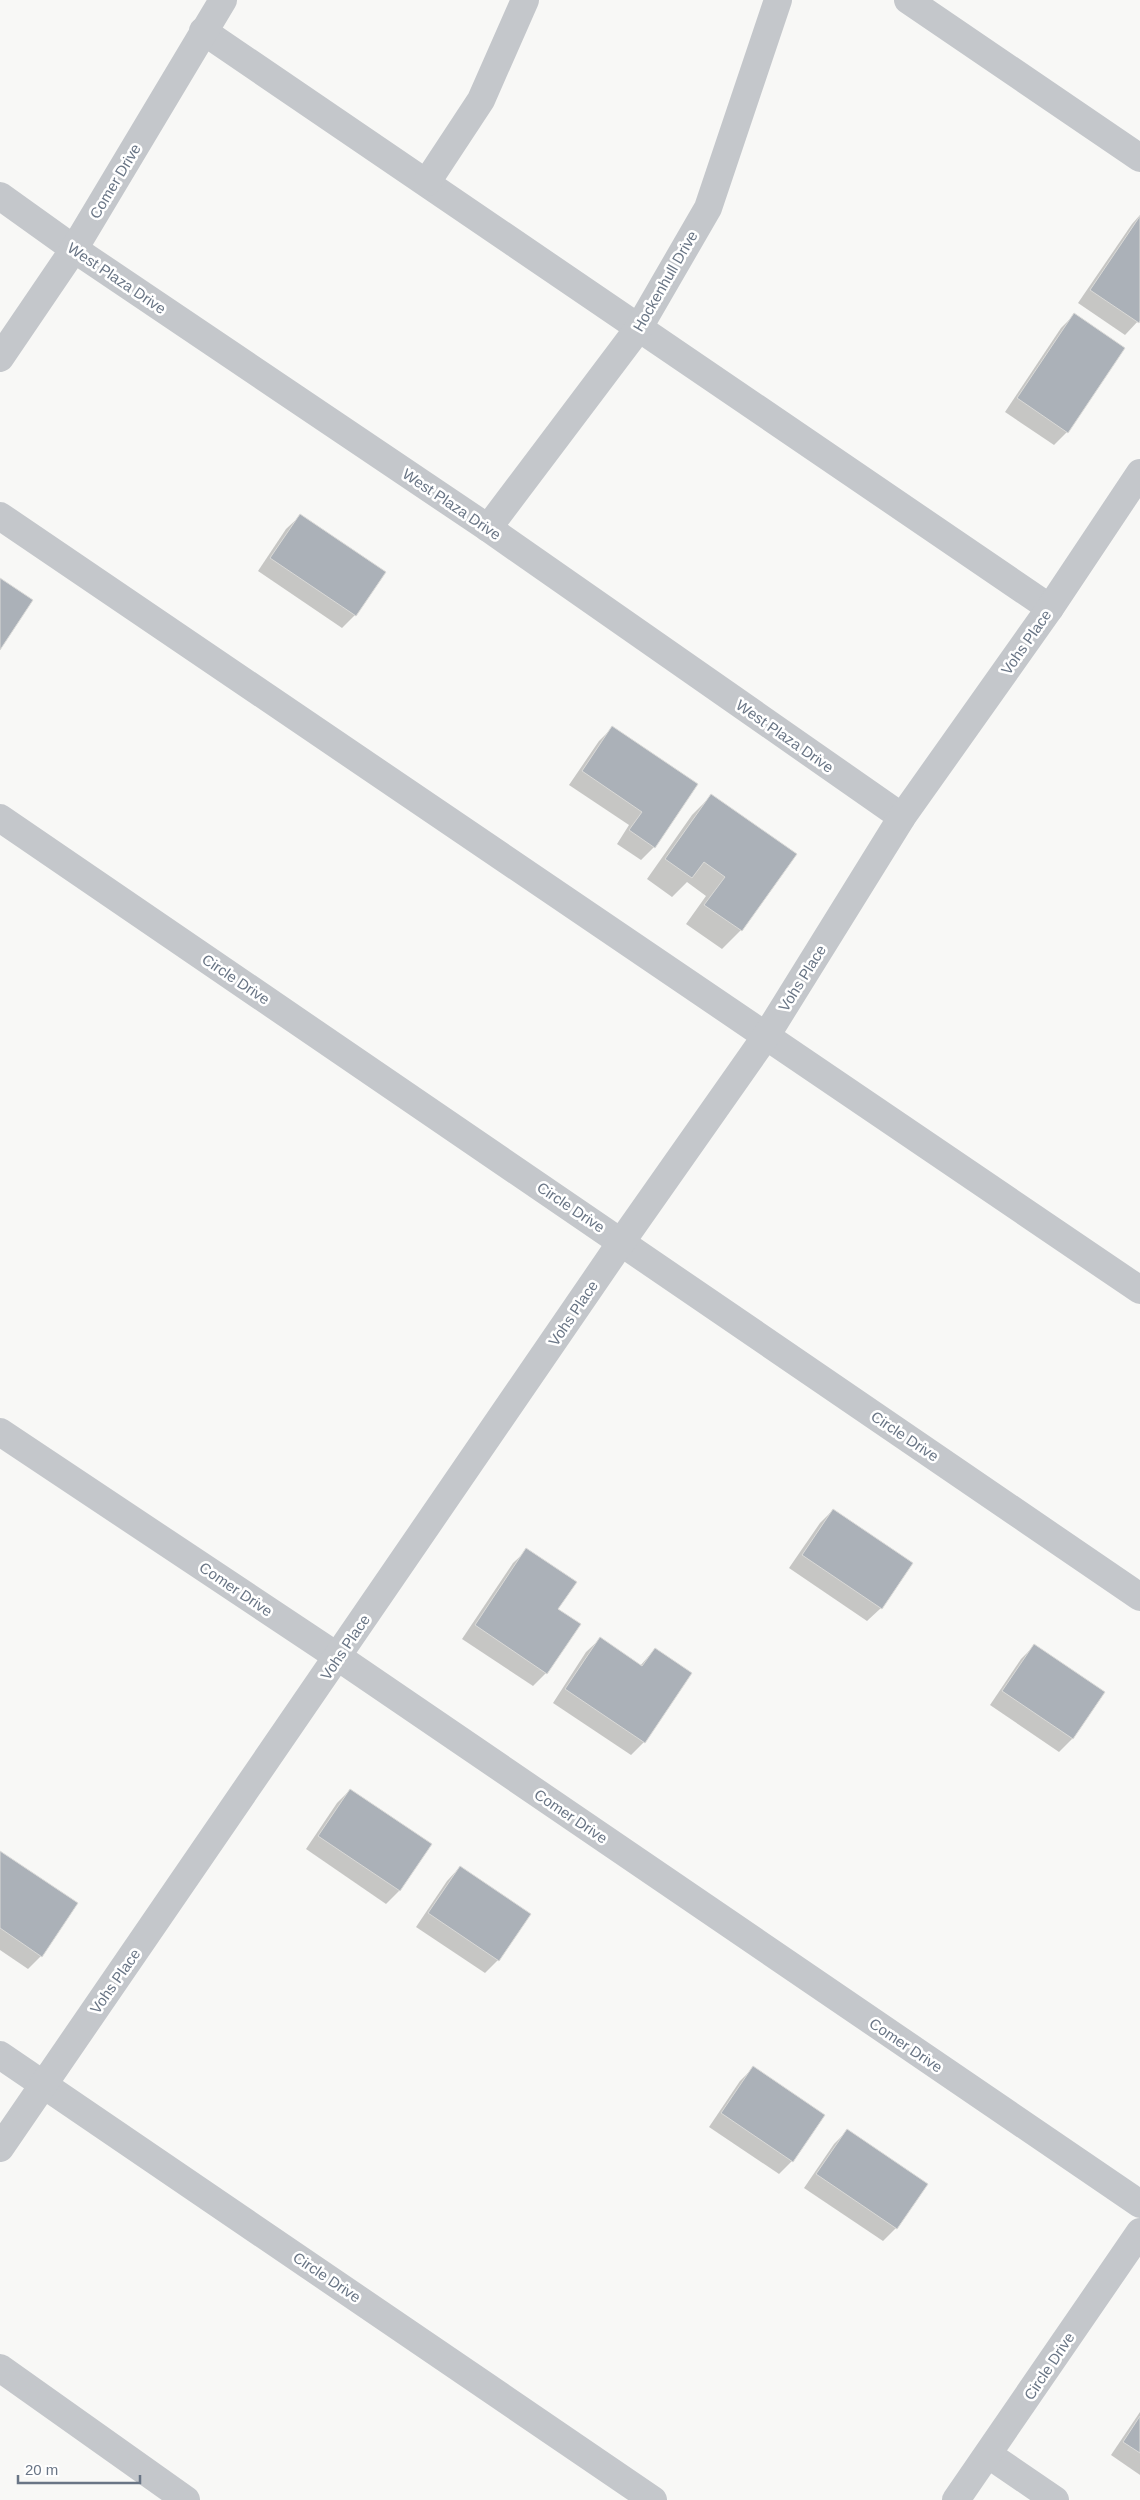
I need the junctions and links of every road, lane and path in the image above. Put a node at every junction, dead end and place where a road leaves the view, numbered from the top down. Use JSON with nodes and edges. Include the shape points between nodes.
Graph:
{"nodes":[{"id":1,"x":223,"y":0,"type":"edge"},
{"id":2,"x":526,"y":0,"type":"edge"},
{"id":3,"x":778,"y":0,"type":"edge"},
{"id":4,"x":908,"y":0,"type":"edge"},
{"id":5,"x":203,"y":31,"type":"junction"},
{"id":6,"x":1140,"y":158,"type":"edge"},
{"id":7,"x":427,"y":182,"type":"junction"},
{"id":8,"x":0,"y":196,"type":"edge"},
{"id":9,"x":74,"y":249,"type":"junction"},
{"id":10,"x":638,"y":329,"type":"junction"},
{"id":11,"x":0,"y":358,"type":"edge"},
{"id":12,"x":1140,"y":473,"type":"edge"},
{"id":13,"x":0,"y":516,"type":"edge"},
{"id":14,"x":488,"y":528,"type":"junction"},
{"id":15,"x":1050,"y":608,"type":"junction"},
{"id":16,"x":902,"y":817,"type":"junction"},
{"id":17,"x":0,"y":818,"type":"edge"},
{"id":18,"x":766,"y":1036,"type":"junction"},
{"id":19,"x":622,"y":1241,"type":"junction"},
{"id":20,"x":1140,"y":1290,"type":"edge"},
{"id":21,"x":0,"y":1432,"type":"edge"},
{"id":22,"x":1140,"y":1597,"type":"edge"},
{"id":23,"x":338,"y":1657,"type":"junction"},
{"id":24,"x":0,"y":2054,"type":"edge"},
{"id":25,"x":44,"y":2085,"type":"junction"},
{"id":26,"x":0,"y":2148,"type":"edge"},
{"id":27,"x":1140,"y":2204,"type":"edge"},
{"id":28,"x":1140,"y":2232,"type":"edge"},
{"id":29,"x":0,"y":2368,"type":"edge"},
{"id":30,"x":989,"y":2455,"type":"junction"},
{"id":31,"x":186,"y":2500,"type":"edge"},
{"id":32,"x":654,"y":2500,"type":"edge"},
{"id":33,"x":956,"y":2500,"type":"edge"},
{"id":34,"x":1055,"y":2500,"type":"edge"}],
"edges":[{"from":1,"to":5,"type":"street","name":"Comer Drive"},
{"from":2,"to":7,"type":"street","via":[[481,100]]},
{"from":3,"to":10,"type":"street","name":"Hockenhull Drive","via":[[708,208]]},
{"from":4,"to":6,"type":"street"},
{"from":5,"to":7,"type":"street"},
{"from":5,"to":9,"type":"street","name":"Comer Drive"},
{"from":7,"to":10,"type":"street"},
{"from":8,"to":9,"type":"street","name":"West Plaza Drive"},
{"from":9,"to":11,"type":"street","name":"Comer Drive"},
{"from":9,"to":14,"type":"street","name":"West Plaza Drive"},
{"from":10,"to":14,"type":"street","name":"Hockenhull Drive"},
{"from":10,"to":15,"type":"street"},
{"from":12,"to":15,"type":"street","name":"Vohs Place"},
{"from":13,"to":18,"type":"street"},
{"from":14,"to":16,"type":"street","name":"West Plaza Drive"},
{"from":15,"to":16,"type":"street","name":"Vohs Place"},
{"from":16,"to":18,"type":"street","name":"Vohs Place"},
{"from":17,"to":19,"type":"street","name":"Circle Drive"},
{"from":18,"to":19,"type":"street","name":"Vohs Place"},
{"from":18,"to":20,"type":"street"},
{"from":19,"to":22,"type":"street","name":"Circle Drive"},
{"from":19,"to":23,"type":"street","name":"Vohs Place"},
{"from":21,"to":23,"type":"street","name":"Comer Drive"},
{"from":23,"to":25,"type":"street","name":"Vohs Place"},
{"from":23,"to":27,"type":"street","name":"Comer Drive"},
{"from":24,"to":25,"type":"street","name":"Circle Drive"},
{"from":25,"to":26,"type":"street","name":"Vohs Place"},
{"from":25,"to":32,"type":"street","name":"Circle Drive"},
{"from":28,"to":30,"type":"street","name":"Circle Drive"},
{"from":29,"to":31,"type":"street"},
{"from":30,"to":33,"type":"street","name":"Circle Drive"},
{"from":30,"to":34,"type":"street"}]}
